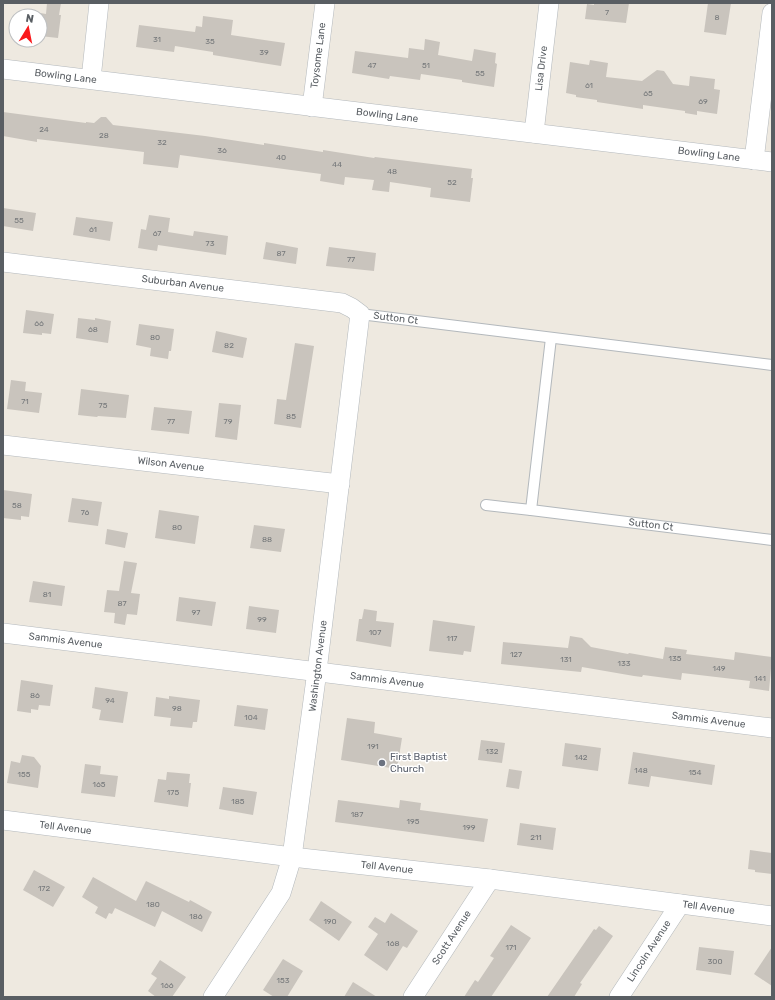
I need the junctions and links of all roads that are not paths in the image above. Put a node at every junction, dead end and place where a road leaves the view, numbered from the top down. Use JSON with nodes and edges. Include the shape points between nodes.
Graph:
{"nodes":[{"id":1,"x":99,"y":3,"type":"edge"},
{"id":2,"x":325,"y":3,"type":"edge"},
{"id":3,"x":549,"y":3,"type":"edge"},
{"id":4,"x":772,"y":13,"type":"edge"},
{"id":5,"x":3,"y":69,"type":"edge"},
{"id":6,"x":91,"y":80,"type":"junction"},
{"id":7,"x":312,"y":107,"type":"junction"},
{"id":8,"x":534,"y":133,"type":"junction"},
{"id":9,"x":763,"y":161,"type":"edge"},
{"id":10,"x":3,"y":262,"type":"edge"},
{"id":11,"x":360,"y":314,"type":"junction"},
{"id":12,"x":551,"y":338,"type":"junction"},
{"id":13,"x":772,"y":365,"type":"edge"},
{"id":14,"x":3,"y":445,"type":"edge"},
{"id":15,"x":340,"y":484,"type":"junction"},
{"id":16,"x":486,"y":505,"type":"dead end"},
{"id":17,"x":530,"y":510,"type":"junction"},
{"id":18,"x":772,"y":540,"type":"edge"},
{"id":19,"x":3,"y":633,"type":"edge"},
{"id":20,"x":317,"y":671,"type":"junction"},
{"id":21,"x":772,"y":728,"type":"edge"},
{"id":22,"x":3,"y":820,"type":"edge"},
{"id":23,"x":292,"y":857,"type":"junction"},
{"id":24,"x":490,"y":879,"type":"junction"},
{"id":25,"x":680,"y":904,"type":"junction"},
{"id":26,"x":772,"y":916,"type":"edge"},
{"id":27,"x":213,"y":997,"type":"edge"},
{"id":28,"x":414,"y":997,"type":"edge"},
{"id":29,"x":619,"y":997,"type":"edge"}],
"edges":[{"from":1,"to":6,"type":"street"},
{"from":2,"to":7,"type":"street","name":"Toysome Lane"},
{"from":3,"to":8,"type":"street","name":"Lisa Drive"},
{"from":4,"to":9,"type":"street"},
{"from":5,"to":6,"type":"street","name":"Bowling Lane"},
{"from":6,"to":7,"type":"street","name":"Bowling Lane"},
{"from":7,"to":8,"type":"street","name":"Bowling Lane"},
{"from":8,"to":9,"type":"street","name":"Bowling Lane"},
{"from":10,"to":11,"type":"street","name":"Suburban Avenue","via":[[342,304]]},
{"from":11,"to":12,"type":"lane","name":"Sutton Ct"},
{"from":11,"to":15,"type":"street","name":"Washington Avenue"},
{"from":12,"to":13,"type":"lane","name":"Sutton Ct"},
{"from":12,"to":17,"type":"lane"},
{"from":14,"to":15,"type":"street","name":"Wilson Avenue"},
{"from":15,"to":20,"type":"street","name":"Washington Avenue"},
{"from":16,"to":17,"type":"lane","name":"Sutton Ct"},
{"from":17,"to":18,"type":"lane","name":"Sutton Ct"},
{"from":19,"to":20,"type":"street","name":"Sammis Avenue"},
{"from":20,"to":21,"type":"street","name":"Sammis Avenue"},
{"from":20,"to":23,"type":"street","name":"Washington Avenue"},
{"from":22,"to":23,"type":"street","name":"Tell Avenue"},
{"from":23,"to":24,"type":"street","name":"Tell Avenue"},
{"from":23,"to":27,"type":"street","name":"Washington Avenue","via":[[281,893]]},
{"from":24,"to":25,"type":"street","name":"Tell Avenue"},
{"from":24,"to":28,"type":"street","name":"Scott Avenue"},
{"from":25,"to":26,"type":"street","name":"Tell Avenue"},
{"from":25,"to":29,"type":"street","name":"Lincoln Avenue"}]}
